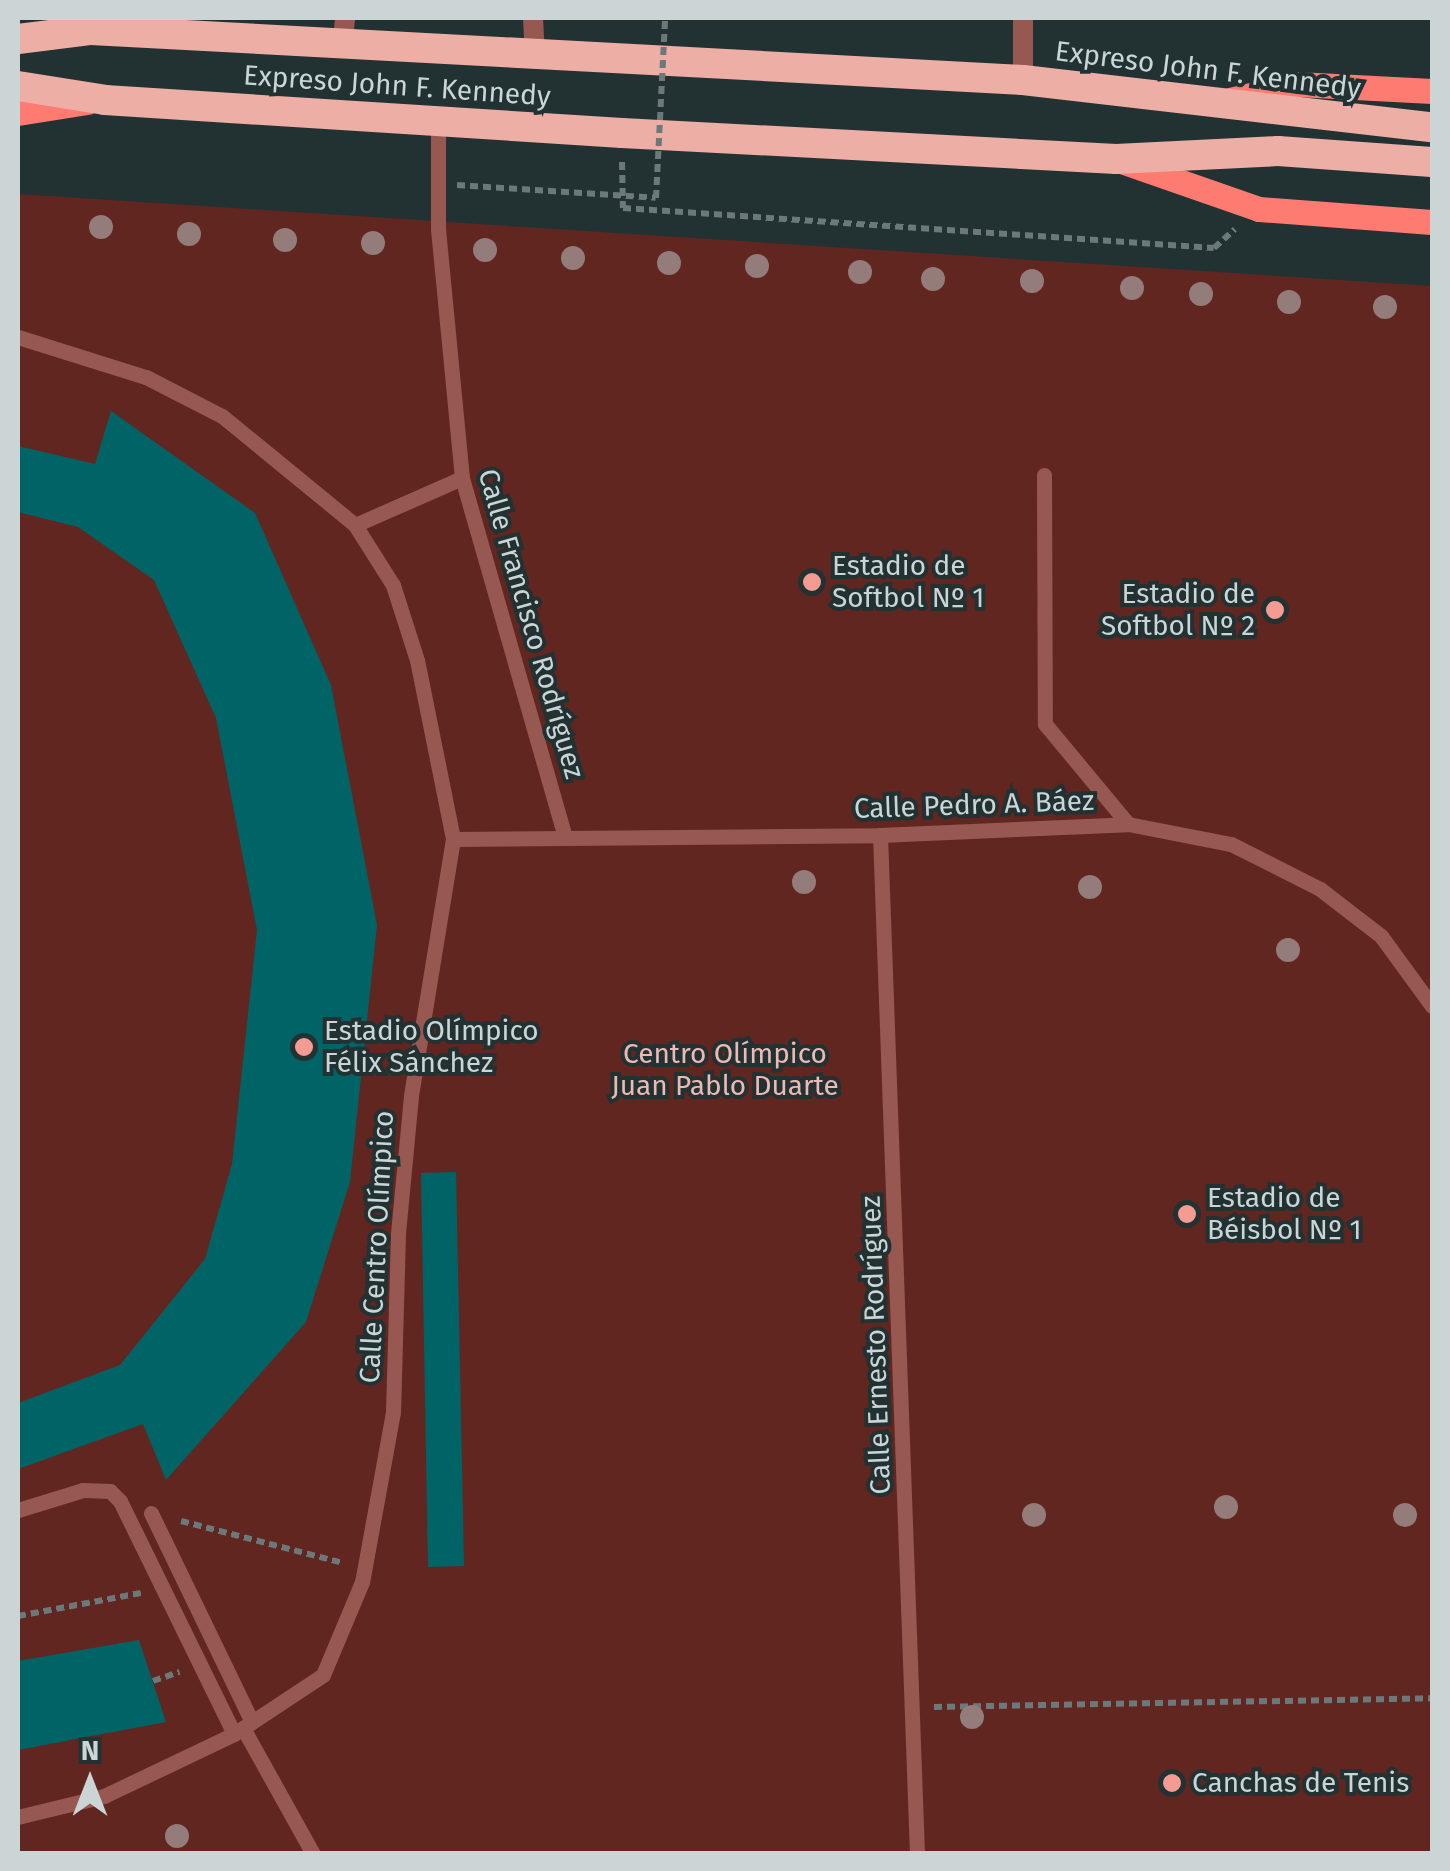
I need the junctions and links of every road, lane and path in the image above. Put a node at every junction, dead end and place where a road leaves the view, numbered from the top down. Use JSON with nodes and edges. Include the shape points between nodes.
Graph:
{"nodes":[{"id":1,"x":55,"y":18,"type":"edge"},
{"id":2,"x":533,"y":18,"type":"edge"},
{"id":3,"x":666,"y":18,"type":"edge"},
{"id":4,"x":1023,"y":18,"type":"edge"},
{"id":5,"x":152,"y":26,"type":"edge"},
{"id":6,"x":91,"y":30,"type":"junction"},
{"id":7,"x":343,"y":33,"type":"edge"},
{"id":8,"x":18,"y":39,"type":"edge"},
{"id":9,"x":535,"y":55,"type":"junction"},
{"id":10,"x":1022,"y":80,"type":"junction"},
{"id":11,"x":18,"y":86,"type":"edge"},
{"id":12,"x":1432,"y":91,"type":"edge"},
{"id":13,"x":105,"y":100,"type":"junction"},
{"id":14,"x":1229,"y":100,"type":"junction"},
{"id":15,"x":18,"y":113,"type":"edge"},
{"id":16,"x":438,"y":123,"type":"junction"},
{"id":17,"x":1432,"y":127,"type":"edge"},
{"id":18,"x":1116,"y":160,"type":"junction"},
{"id":19,"x":1432,"y":162,"type":"edge"},
{"id":20,"x":440,"y":184,"type":"junction"},
{"id":21,"x":621,"y":196,"type":"junction"},
{"id":22,"x":1259,"y":209,"type":"junction"},
{"id":23,"x":1432,"y":222,"type":"edge"},
{"id":24,"x":18,"y":337,"type":"edge"},
{"id":25,"x":1044,"y":475,"type":"dead end"},
{"id":26,"x":462,"y":478,"type":"junction"},
{"id":27,"x":355,"y":525,"type":"junction"},
{"id":28,"x":1128,"y":824,"type":"junction"},
{"id":29,"x":880,"y":835,"type":"junction"},
{"id":30,"x":566,"y":837,"type":"junction"},
{"id":31,"x":453,"y":838,"type":"junction"},
{"id":32,"x":1432,"y":1006,"type":"edge"},
{"id":33,"x":18,"y":1510,"type":"edge"},
{"id":34,"x":151,"y":1513,"type":"joint"},
{"id":35,"x":364,"y":1569,"type":"junction"},
{"id":36,"x":152,"y":1606,"type":"dead end"},
{"id":37,"x":18,"y":1616,"type":"edge"},
{"id":38,"x":1432,"y":1698,"type":"edge"},
{"id":39,"x":912,"y":1707,"type":"junction"},
{"id":40,"x":243,"y":1728,"type":"junction"},
{"id":41,"x":18,"y":1818,"type":"edge"},
{"id":42,"x":313,"y":1854,"type":"edge"},
{"id":43,"x":918,"y":1854,"type":"edge"}],
"edges":[{"from":1,"to":6,"type":"main road"},
{"from":2,"to":9,"type":"street"},
{"from":3,"to":21,"type":"path","bridge":true,"via":[[656,198]]},
{"from":4,"to":10,"type":"street"},
{"from":5,"to":6,"type":"highway","name":"Expreso John F. Kennedy"},
{"from":5,"to":7,"type":"highway","name":"Expreso John F. Kennedy"},
{"from":6,"to":8,"type":"highway","name":"Expreso John F. Kennedy"},
{"from":7,"to":9,"type":"highway","name":"Expreso John F. Kennedy"},
{"from":9,"to":10,"type":"highway","name":"Expreso John F. Kennedy"},
{"from":10,"to":14,"type":"highway","name":"Expreso John F. Kennedy"},
{"from":11,"to":13,"type":"highway","name":"Expreso John F. Kennedy"},
{"from":12,"to":14,"type":"main road","via":[[1297,84]]},
{"from":13,"to":15,"type":"main road"},
{"from":13,"to":16,"type":"highway","name":"Expreso John F. Kennedy"},
{"from":14,"to":17,"type":"highway","name":"Expreso John F. Kennedy","via":[[1298,117]]},
{"from":16,"to":18,"type":"highway","name":"Expreso John F. Kennedy"},
{"from":16,"to":20,"type":"lane","name":"Calle Francisco Rodríguez"},
{"from":18,"to":19,"type":"highway","name":"Expreso John F. Kennedy","via":[[1278,151]]},
{"from":18,"to":22,"type":"main road"},
{"from":20,"to":21,"type":"path"},
{"from":20,"to":26,"type":"lane","name":"Calle Francisco Rodríguez","via":[[438,229]]},
{"from":21,"to":22,"type":"path","via":[[622,208],[1214,248]]},
{"from":22,"to":23,"type":"main road"},
{"from":24,"to":27,"type":"lane","name":"Calle Centro Olímpico","via":[[146,377],[222,416]]},
{"from":25,"to":28,"type":"lane","via":[[1044,724]]},
{"from":26,"to":27,"type":"lane"},
{"from":26,"to":30,"type":"lane","name":"Calle Francisco Rodríguez"},
{"from":27,"to":31,"type":"lane","name":"Calle Centro Olímpico","via":[[394,585],[418,660]]},
{"from":28,"to":29,"type":"lane","name":"Calle Pedro A. Báez"},
{"from":28,"to":32,"type":"lane","name":"Calle Pedro A. Báez","via":[[1231,844],[1320,889],[1381,936]]},
{"from":29,"to":30,"type":"lane","name":"Calle Pedro A. Báez"},
{"from":29,"to":39,"type":"lane","name":"Calle Ernesto Rodríguez"},
{"from":30,"to":31,"type":"lane","name":"Calle Pedro A. Báez"},
{"from":31,"to":35,"type":"lane","name":"Calle Centro Olímpico","via":[[411,1096],[398,1234],[394,1412]]},
{"from":33,"to":40,"type":"lane","via":[[83,1490],[110,1492],[120,1501]]},
{"from":34,"to":35,"type":"path"},
{"from":34,"to":40,"type":"lane"},
{"from":35,"to":40,"type":"lane","name":"Calle Centro Olímpico","via":[[323,1675]]},
{"from":36,"to":37,"type":"path","via":[[146,1592]]},
{"from":38,"to":39,"type":"path"},
{"from":39,"to":43,"type":"lane","name":"Calle Ernesto Rodríguez"},
{"from":40,"to":41,"type":"lane","name":"Calle Centro Olímpico","via":[[104,1796]]},
{"from":40,"to":42,"type":"lane"}]}
